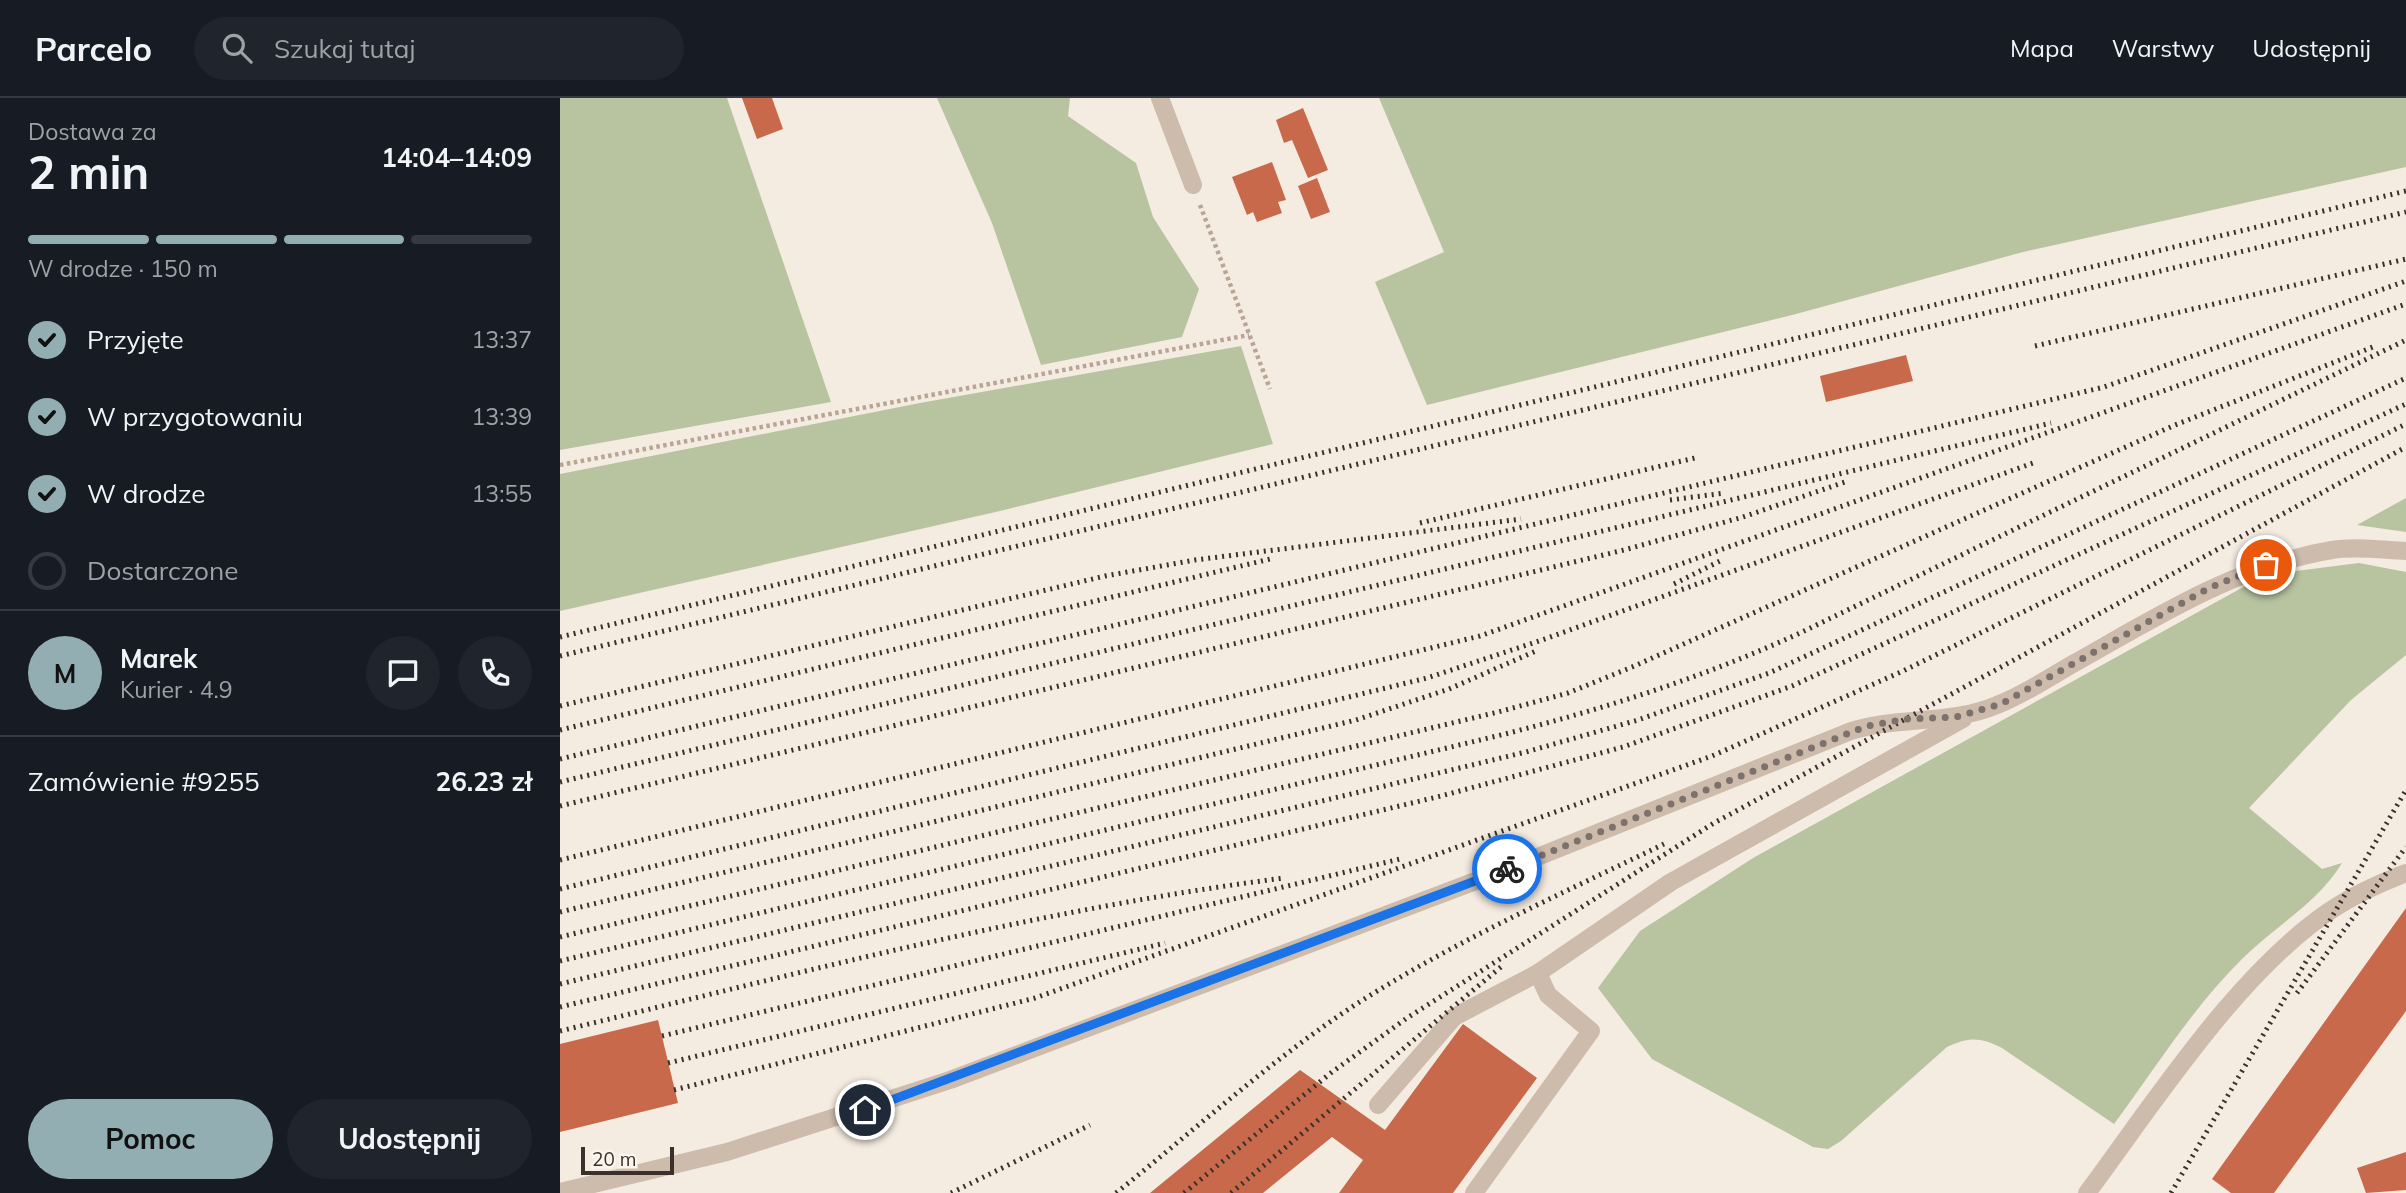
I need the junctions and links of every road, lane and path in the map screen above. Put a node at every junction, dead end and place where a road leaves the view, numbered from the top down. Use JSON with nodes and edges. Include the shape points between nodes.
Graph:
{"nodes":[{"id":1,"x":1160,"y":98,"type":"edge"},
{"id":2,"x":1193,"y":185,"type":"joint"},
{"id":3,"x":1250,"y":335,"type":"junction"},
{"id":4,"x":1270,"y":389,"type":"dead end"},
{"id":5,"x":560,"y":465,"type":"edge"},
{"id":6,"x":2406,"y":551,"type":"edge"},
{"id":7,"x":1971,"y":715,"type":"junction"},
{"id":8,"x":2406,"y":873,"type":"edge"},
{"id":9,"x":1538,"y":973,"type":"junction"},
{"id":10,"x":1378,"y":1105,"type":"dead end"},
{"id":11,"x":560,"y":1192,"type":"edge"},
{"id":12,"x":1474,"y":1193,"type":"edge"},
{"id":13,"x":2087,"y":1193,"type":"edge"}],
"edges":[{"from":1,"to":2,"type":"street"},
{"from":2,"to":3,"type":"path"},
{"from":3,"to":4,"type":"path"},
{"from":3,"to":5,"type":"path"},
{"from":6,"to":7,"type":"street","via":[[2334,549],[2266,565],[2209,588],[2024,692]]},
{"from":7,"to":9,"type":"street","via":[[1671,882]]},
{"from":7,"to":11,"type":"street","via":[[1907,719],[1851,732],[1510,868],[950,1080],[727,1153]]},
{"from":8,"to":13,"type":"street","via":[[2337,906],[2256,976],[2195,1047]]},
{"from":9,"to":10,"type":"street","via":[[1454,1017]]},
{"from":9,"to":12,"type":"street","via":[[1548,995],[1591,1031]]}]}
